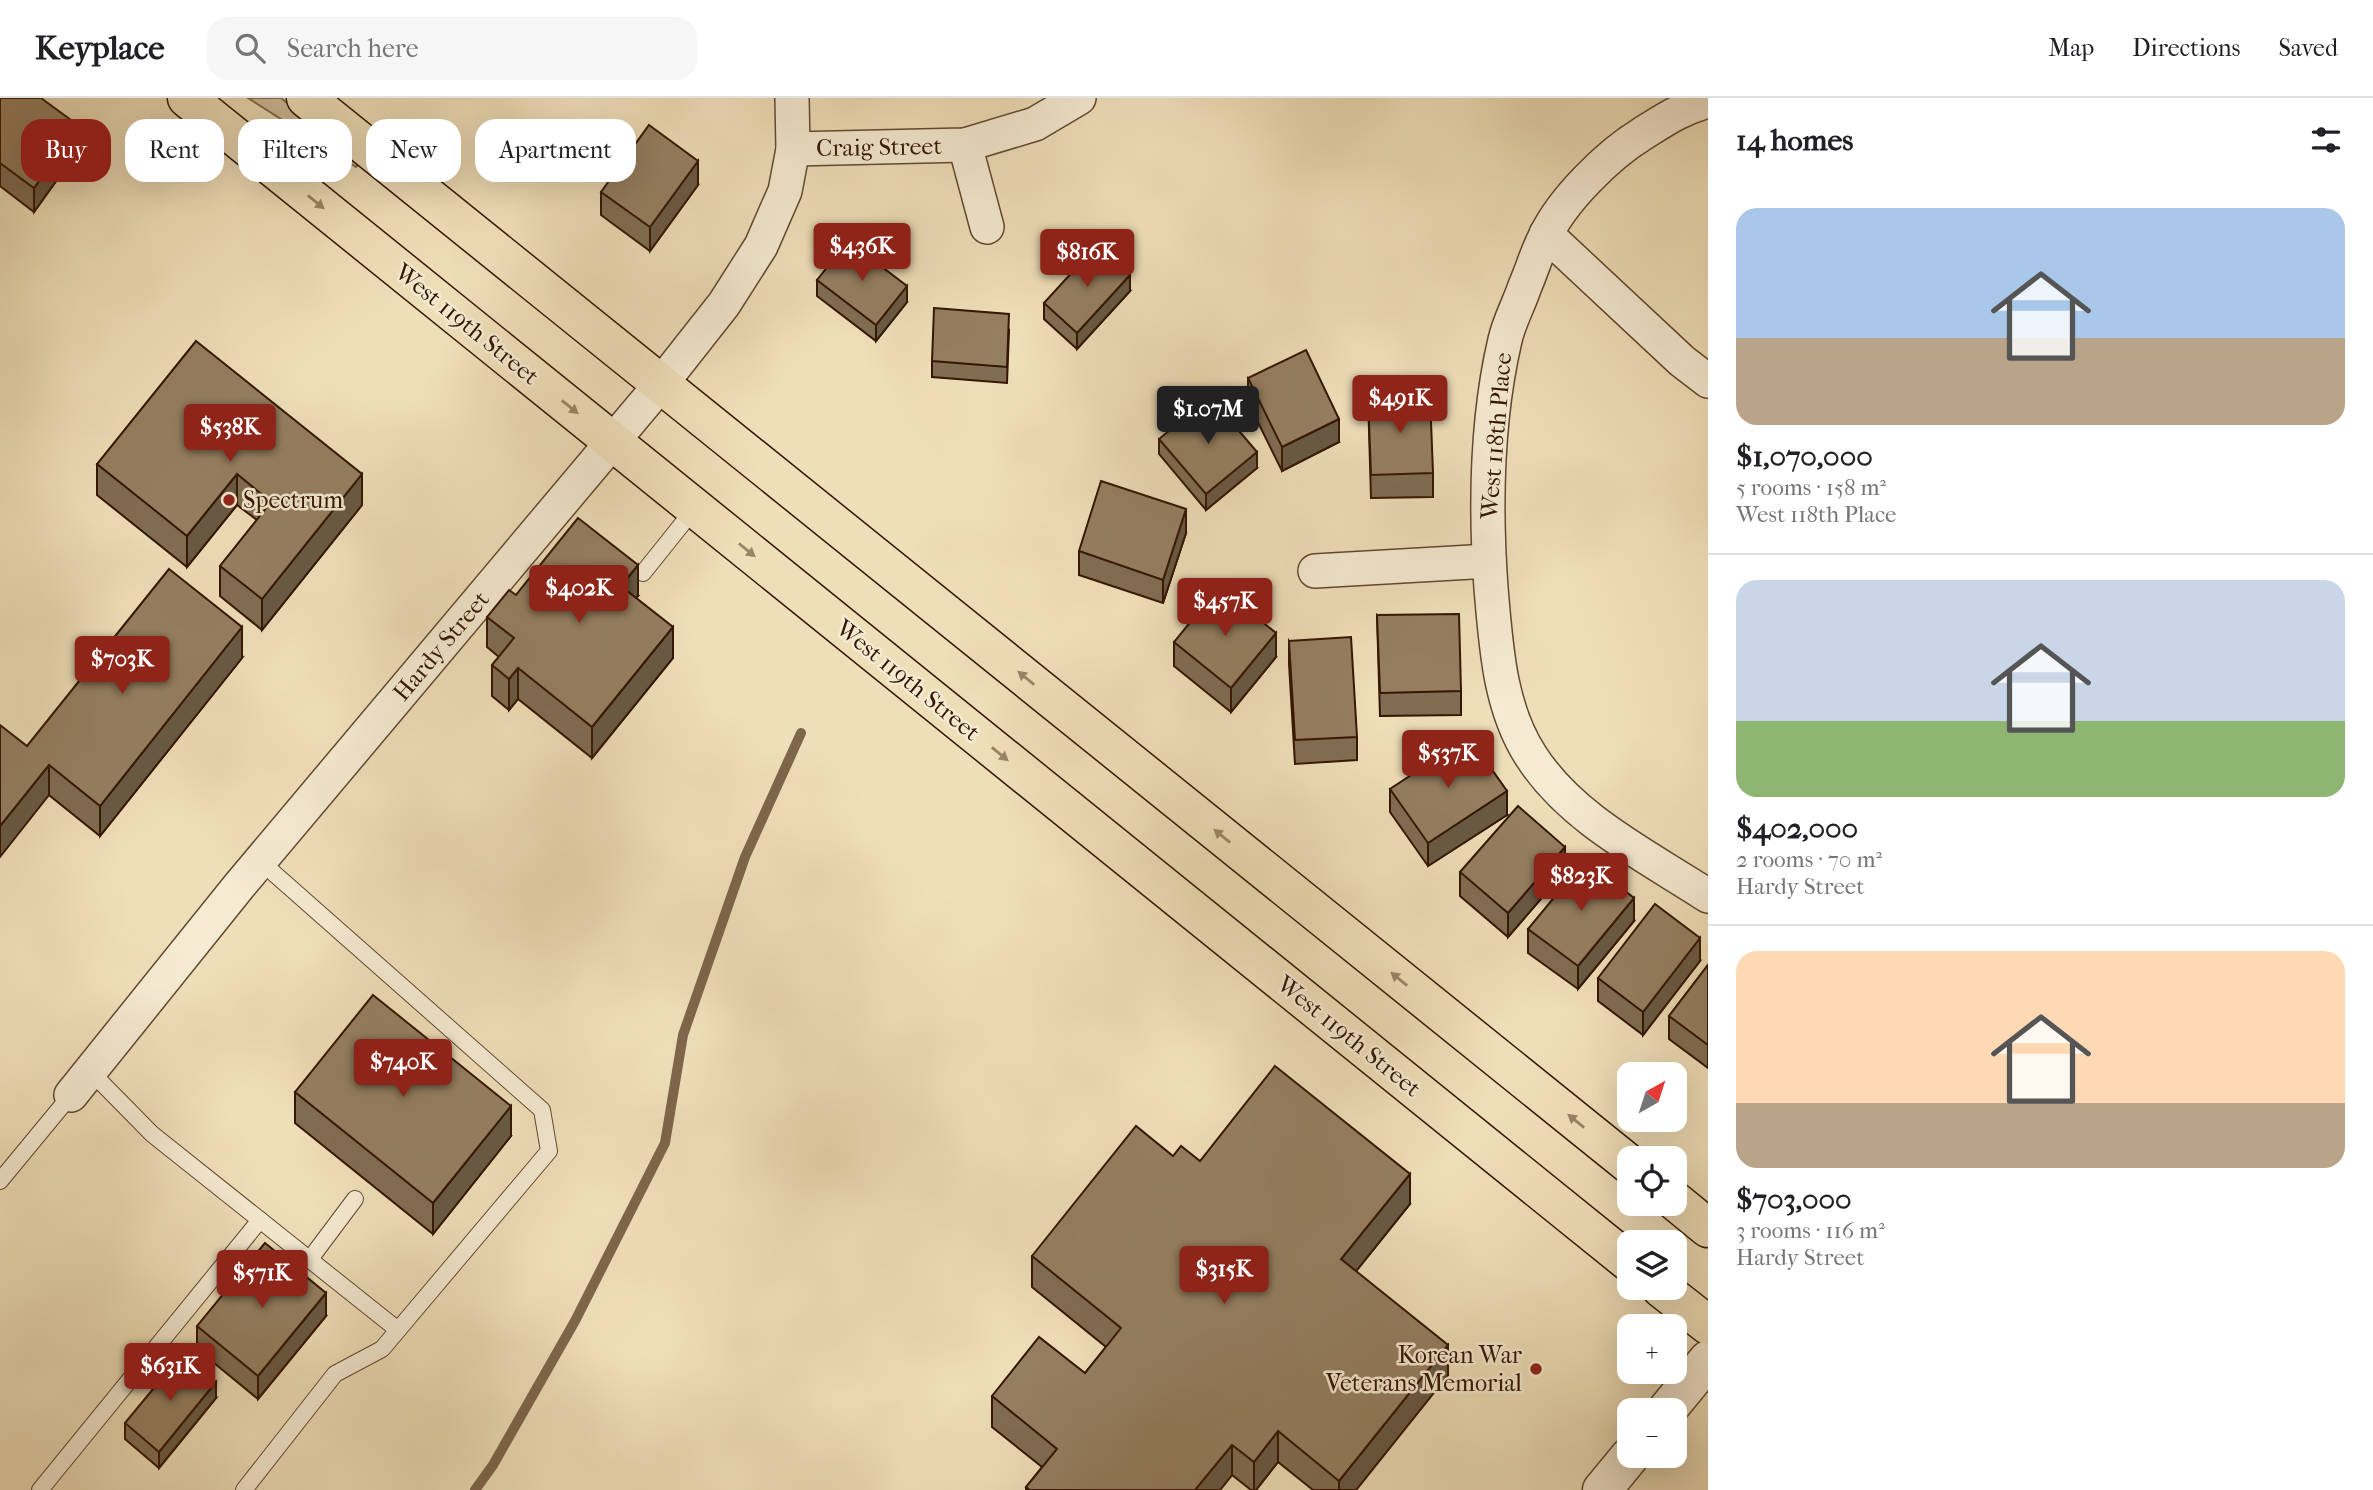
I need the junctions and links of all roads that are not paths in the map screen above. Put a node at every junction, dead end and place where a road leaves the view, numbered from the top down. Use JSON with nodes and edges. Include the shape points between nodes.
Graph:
{"nodes":[{"id":1,"x":187,"y":98,"type":"edge"},
{"id":2,"x":306,"y":98,"type":"edge"},
{"id":3,"x":792,"y":98,"type":"edge"},
{"id":4,"x":1079,"y":98,"type":"edge"},
{"id":5,"x":1708,"y":101,"type":"edge"},
{"id":6,"x":965,"y":145,"type":"junction"},
{"id":7,"x":793,"y":149,"type":"junction"},
{"id":8,"x":987,"y":227,"type":"dead end"},
{"id":9,"x":1546,"y":234,"type":"junction"},
{"id":10,"x":1708,"y":381,"type":"edge"},
{"id":11,"x":661,"y":384,"type":"junction"},
{"id":12,"x":613,"y":442,"type":"junction"},
{"id":13,"x":695,"y":508,"type":"junction"},
{"id":14,"x":1489,"y":561,"type":"junction"},
{"id":15,"x":1315,"y":571,"type":"dead end"},
{"id":16,"x":643,"y":573,"type":"dead end"},
{"id":17,"x":260,"y":860,"type":"junction"},
{"id":18,"x":1708,"y":896,"type":"edge"},
{"id":19,"x":80,"y":1083,"type":"junction"},
{"id":20,"x":1617,"y":1154,"type":"edge"},
{"id":21,"x":0,"y":1181,"type":"edge"},
{"id":22,"x":355,"y":1199,"type":"dead end"},
{"id":23,"x":1687,"y":1211,"type":"edge"},
{"id":24,"x":260,"y":1220,"type":"junction"},
{"id":25,"x":1708,"y":1228,"type":"edge"},
{"id":26,"x":1617,"y":1252,"type":"edge"},
{"id":27,"x":310,"y":1259,"type":"junction"},
{"id":28,"x":1676,"y":1300,"type":"edge"},
{"id":29,"x":1708,"y":1325,"type":"edge"},
{"id":30,"x":398,"y":1330,"type":"junction"},
{"id":31,"x":1708,"y":1360,"type":"edge"},
{"id":32,"x":1677,"y":1398,"type":"edge"},
{"id":33,"x":1620,"y":1468,"type":"edge"},
{"id":34,"x":40,"y":1490,"type":"edge"},
{"id":35,"x":244,"y":1490,"type":"edge"},
{"id":36,"x":1602,"y":1490,"type":"edge"}],
"edges":[{"from":1,"to":12,"type":"main road","name":"West 119th Street","one_way":true},
{"from":2,"to":11,"type":"main road"},
{"from":3,"to":7,"type":"street","name":"Hardy Street"},
{"from":4,"to":6,"type":"street","name":"Craig Street","via":[[1035,124]]},
{"from":5,"to":9,"type":"street","name":"West 118th Place","via":[[1683,108],[1622,147],[1578,188]]},
{"from":6,"to":7,"type":"street","name":"Craig Street"},
{"from":6,"to":8,"type":"street","name":"Craig Street"},
{"from":7,"to":11,"type":"street","name":"Hardy Street","via":[[785,191],[761,246],[724,304]]},
{"from":9,"to":10,"type":"street"},
{"from":9,"to":14,"type":"street","name":"West 118th Place","via":[[1505,337],[1489,459]]},
{"from":11,"to":12,"type":"street","name":"Hardy Street"},
{"from":20,"to":11,"type":"main road","one_way":true},
{"from":12,"to":13,"type":"main road","name":"West 119th Street"},
{"from":12,"to":17,"type":"street","name":"Hardy Street"},
{"from":13,"to":16,"type":"lane"},
{"from":13,"to":26,"type":"main road","name":"West 119th Street","one_way":true},
{"from":14,"to":15,"type":"street"},
{"from":14,"to":18,"type":"street","name":"West 118th Place","via":[[1501,676],[1509,710],[1530,755],[1560,794],[1583,814]]},
{"from":17,"to":19,"type":"street","name":"Hardy Street"},
{"from":17,"to":30,"type":"lane","via":[[542,1110],[549,1151]]},
{"from":19,"to":21,"type":"lane"},
{"from":19,"to":24,"type":"lane"},
{"from":22,"to":27,"type":"lane"},
{"from":23,"to":25,"type":"main road"},
{"from":24,"to":27,"type":"lane"},
{"from":24,"to":34,"type":"lane"},
{"from":27,"to":30,"type":"lane"},
{"from":28,"to":29,"type":"main road"},
{"from":30,"to":35,"type":"lane","via":[[382,1349],[335,1374]]},
{"from":31,"to":32,"type":"street"},
{"from":33,"to":36,"type":"street"}]}
